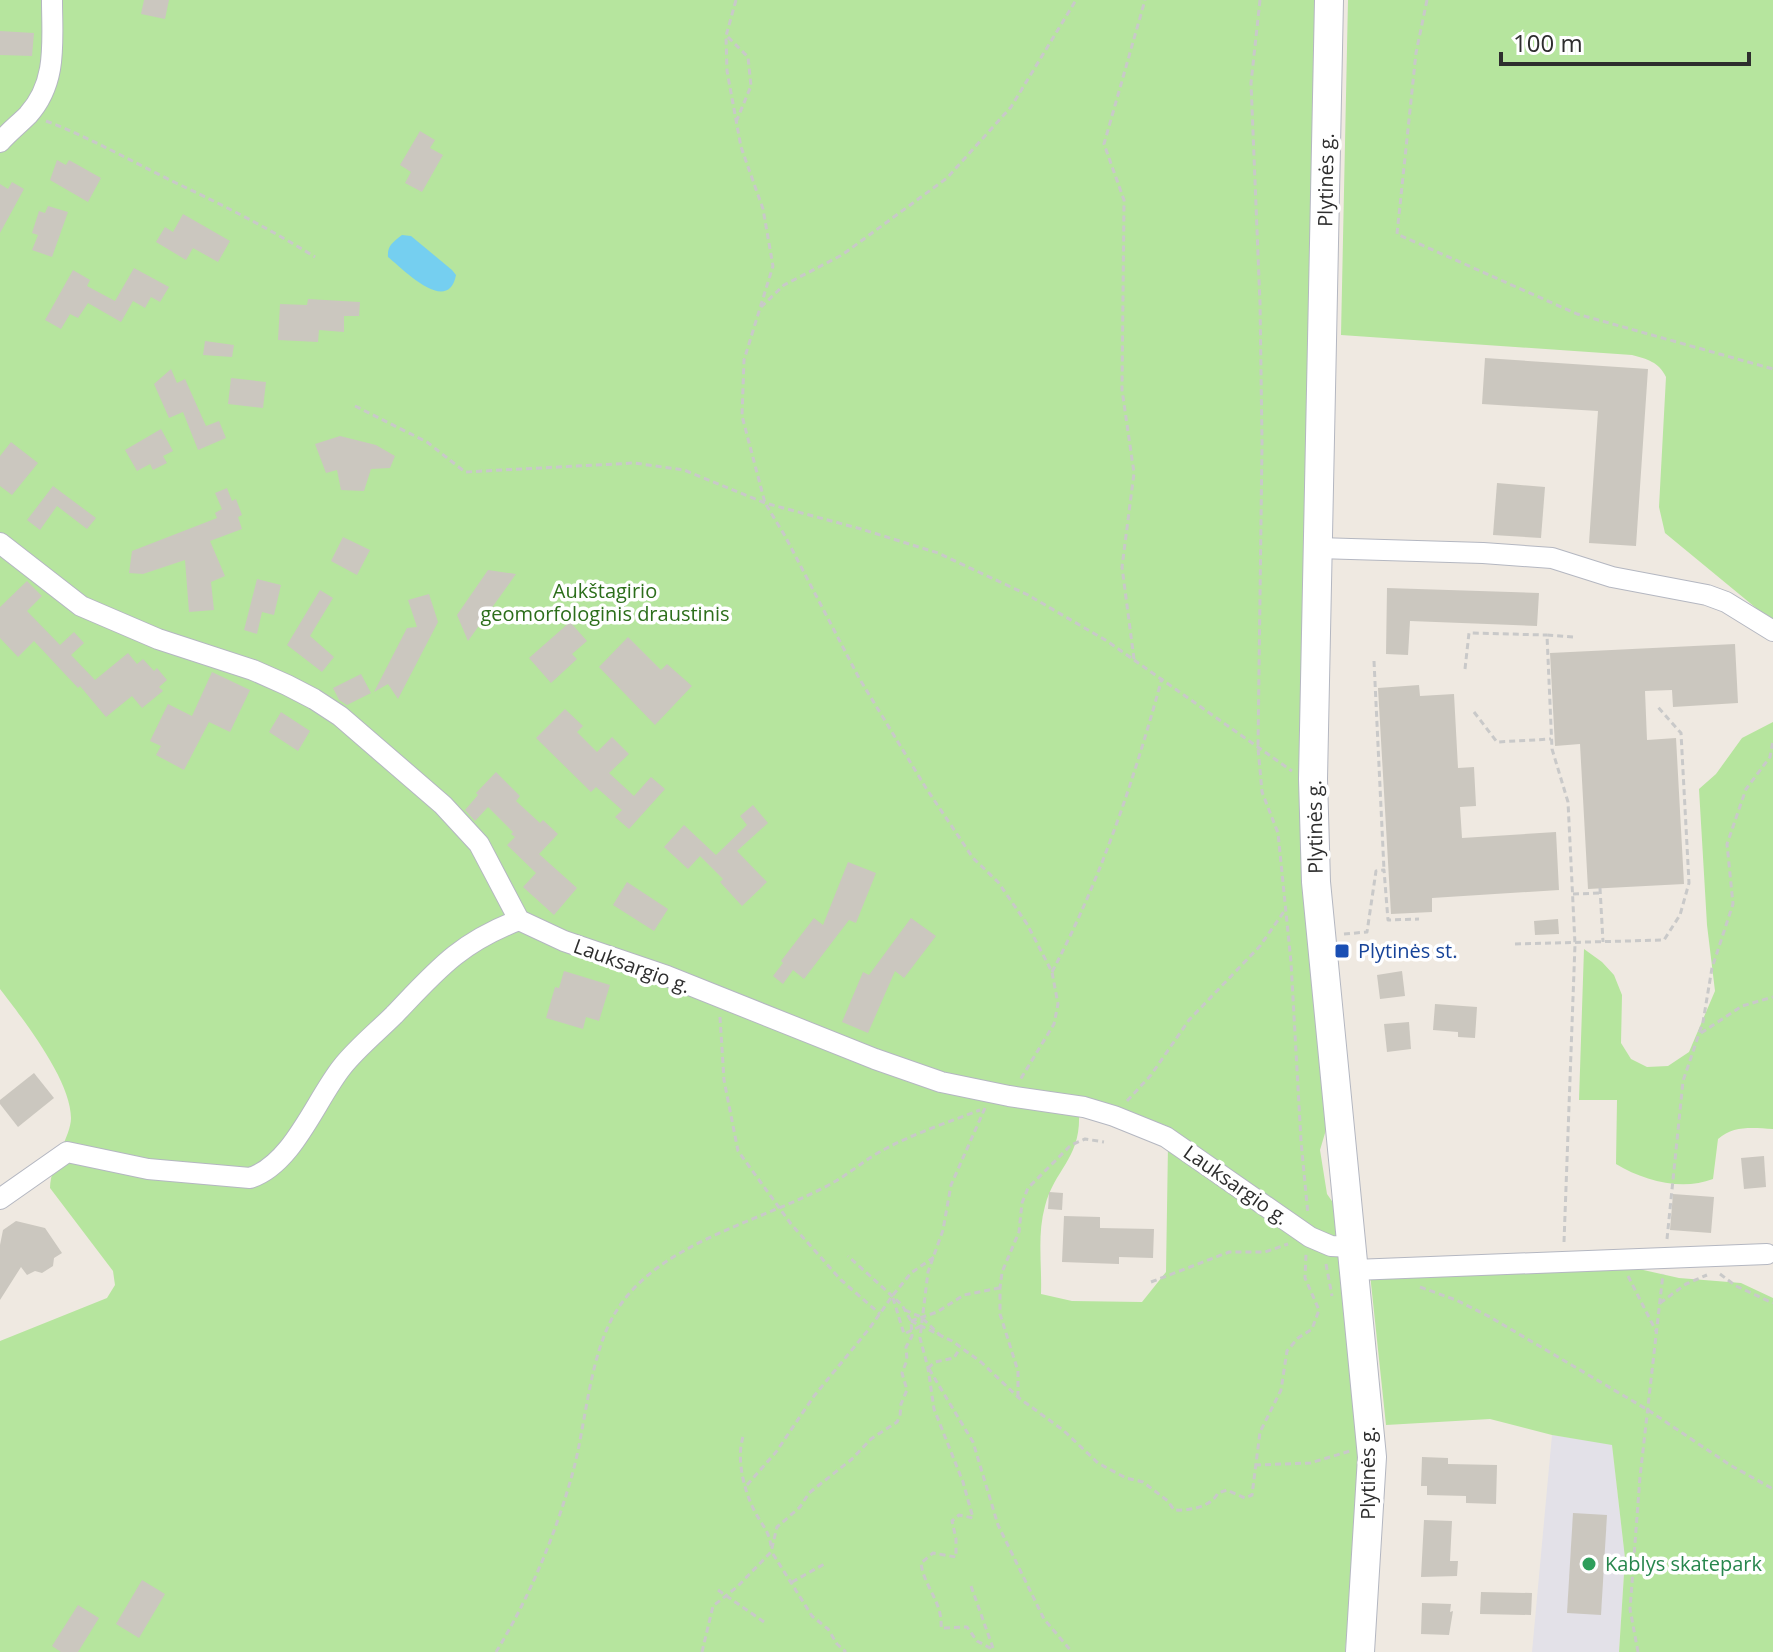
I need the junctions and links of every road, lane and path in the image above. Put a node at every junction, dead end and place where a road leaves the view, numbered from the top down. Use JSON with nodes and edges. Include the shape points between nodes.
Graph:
{"nodes":[{"id":1,"x":52,"y":0,"type":"edge"},
{"id":2,"x":736,"y":0,"type":"edge"},
{"id":3,"x":1076,"y":0,"type":"edge"},
{"id":4,"x":1145,"y":0,"type":"edge"},
{"id":5,"x":1260,"y":0,"type":"edge"},
{"id":6,"x":1329,"y":0,"type":"edge"},
{"id":7,"x":1427,"y":0,"type":"edge"},
{"id":8,"x":726,"y":36,"type":"junction"},
{"id":9,"x":29,"y":114,"type":"junction"},
{"id":10,"x":736,"y":122,"type":"junction"},
{"id":11,"x":0,"y":142,"type":"edge"},
{"id":12,"x":315,"y":257,"type":"dead end"},
{"id":13,"x":759,"y":309,"type":"junction"},
{"id":14,"x":1773,"y":369,"type":"edge"},
{"id":15,"x":355,"y":406,"type":"dead end"},
{"id":16,"x":765,"y":503,"type":"junction"},
{"id":17,"x":0,"y":543,"type":"edge"},
{"id":18,"x":1318,"y":548,"type":"junction"},
{"id":19,"x":1773,"y":631,"type":"edge"},
{"id":20,"x":1547,"y":635,"type":"junction"},
{"id":21,"x":1573,"y":637,"type":"dead end"},
{"id":22,"x":1134,"y":659,"type":"junction"},
{"id":23,"x":1374,"y":661,"type":"dead end"},
{"id":24,"x":1465,"y":669,"type":"dead end"},
{"id":25,"x":1162,"y":678,"type":"junction"},
{"id":26,"x":1657,"y":706,"type":"dead end"},
{"id":27,"x":1474,"y":712,"type":"dead end"},
{"id":28,"x":1551,"y":739,"type":"junction"},
{"id":29,"x":1773,"y":740,"type":"edge"},
{"id":30,"x":1258,"y":748,"type":"junction"},
{"id":31,"x":1313,"y":779,"type":"junction"},
{"id":32,"x":1384,"y":870,"type":"junction"},
{"id":33,"x":1573,"y":894,"type":"junction"},
{"id":34,"x":1286,"y":908,"type":"junction"},
{"id":35,"x":1419,"y":919,"type":"dead end"},
{"id":36,"x":519,"y":920,"type":"junction"},
{"id":37,"x":1321,"y":939,"type":"junction"},
{"id":38,"x":1603,"y":942,"type":"junction"},
{"id":39,"x":1515,"y":944,"type":"dead end"},
{"id":40,"x":1575,"y":944,"type":"junction"},
{"id":41,"x":1052,"y":972,"type":"junction"},
{"id":42,"x":1773,"y":997,"type":"edge"},
{"id":43,"x":718,"y":998,"type":"junction"},
{"id":44,"x":1699,"y":1036,"type":"junction"},
{"id":45,"x":1009,"y":1096,"type":"junction"},
{"id":46,"x":1114,"y":1116,"type":"junction"},
{"id":47,"x":1104,"y":1142,"type":"dead end"},
{"id":48,"x":0,"y":1199,"type":"edge"},
{"id":49,"x":780,"y":1208,"type":"junction"},
{"id":50,"x":1310,"y":1237,"type":"junction"},
{"id":51,"x":1767,"y":1254,"type":"dead end"},
{"id":52,"x":848,"y":1256,"type":"dead end"},
{"id":53,"x":934,"y":1257,"type":"junction"},
{"id":54,"x":1353,"y":1258,"type":"junction"},
{"id":55,"x":1664,"y":1258,"type":"junction"},
{"id":56,"x":1617,"y":1260,"type":"junction"},
{"id":57,"x":1563,"y":1262,"type":"junction"},
{"id":58,"x":1151,"y":1282,"type":"dead end"},
{"id":59,"x":1411,"y":1283,"type":"dead end"},
{"id":60,"x":1000,"y":1288,"type":"junction"},
{"id":61,"x":893,"y":1295,"type":"junction"},
{"id":62,"x":1334,"y":1301,"type":"dead end"},
{"id":63,"x":1660,"y":1303,"type":"junction"},
{"id":64,"x":1773,"y":1303,"type":"edge"},
{"id":65,"x":905,"y":1310,"type":"junction"},
{"id":66,"x":880,"y":1314,"type":"junction"},
{"id":67,"x":921,"y":1317,"type":"junction"},
{"id":68,"x":911,"y":1321,"type":"junction"},
{"id":69,"x":921,"y":1326,"type":"junction"},
{"id":70,"x":911,"y":1331,"type":"junction"},
{"id":71,"x":1657,"y":1333,"type":"junction"},
{"id":72,"x":940,"y":1335,"type":"junction"},
{"id":73,"x":960,"y":1347,"type":"junction"},
{"id":74,"x":928,"y":1368,"type":"junction"},
{"id":75,"x":1018,"y":1397,"type":"junction"},
{"id":76,"x":1648,"y":1410,"type":"junction"},
{"id":77,"x":743,"y":1437,"type":"dead end"},
{"id":78,"x":1354,"y":1450,"type":"dead end"},
{"id":79,"x":1255,"y":1465,"type":"junction"},
{"id":80,"x":747,"y":1485,"type":"junction"},
{"id":81,"x":1773,"y":1489,"type":"edge"},
{"id":82,"x":771,"y":1552,"type":"junction"},
{"id":83,"x":826,"y":1563,"type":"dead end"},
{"id":84,"x":792,"y":1582,"type":"junction"},
{"id":85,"x":971,"y":1586,"type":"dead end"},
{"id":86,"x":718,"y":1590,"type":"dead end"},
{"id":87,"x":727,"y":1597,"type":"junction"},
{"id":88,"x":764,"y":1622,"type":"dead end"},
{"id":89,"x":994,"y":1651,"type":"edge"},
{"id":90,"x":496,"y":1652,"type":"edge"},
{"id":91,"x":702,"y":1652,"type":"edge"},
{"id":92,"x":846,"y":1652,"type":"edge"},
{"id":93,"x":1072,"y":1652,"type":"edge"},
{"id":94,"x":1360,"y":1652,"type":"edge"},
{"id":95,"x":1638,"y":1652,"type":"edge"}],
"edges":[{"from":1,"to":9,"type":"street","via":[[53,66]]},
{"from":2,"to":8,"type":"path"},
{"from":3,"to":13,"type":"path","via":[[1011,107],[947,178],[842,255],[784,285]]},
{"from":4,"to":22,"type":"path","via":[[1104,144],[1124,200],[1122,390],[1134,473],[1122,567]]},
{"from":5,"to":30,"type":"path","via":[[1251,83],[1262,443]]},
{"from":6,"to":18,"type":"main road","name":"Plytinės g."},
{"from":7,"to":14,"type":"path","via":[[1416,53],[1397,234],[1577,314]]},
{"from":8,"to":10,"type":"path"},
{"from":8,"to":10,"type":"path","via":[[748,57],[751,86]]},
{"from":9,"to":11,"type":"street"},
{"from":9,"to":12,"type":"path","via":[[111,147]]},
{"from":10,"to":13,"type":"path","via":[[763,209],[773,266]]},
{"from":13,"to":16,"type":"path","via":[[744,360],[742,416]]},
{"from":15,"to":16,"type":"path","via":[[427,442],[465,472],[634,463],[684,470]]},
{"from":16,"to":22,"type":"path","via":[[938,553],[1028,595]]},
{"from":16,"to":41,"type":"path","via":[[859,678],[926,788],[973,858],[998,882],[1027,924]]},
{"from":17,"to":36,"type":"street","via":[[81,606],[275,680],[340,716],[443,805],[479,844]]},
{"from":18,"to":19,"type":"street","via":[[1552,558],[1612,577],[1707,595]]},
{"from":18,"to":31,"type":"main road","name":"Plytinės g."},
{"from":20,"to":21,"type":"path"},
{"from":20,"to":24,"type":"path","via":[[1469,633]]},
{"from":20,"to":28,"type":"path"},
{"from":22,"to":25,"type":"path"},
{"from":23,"to":32,"type":"path"},
{"from":25,"to":30,"type":"path"},
{"from":25,"to":41,"type":"path","via":[[1102,866]]},
{"from":26,"to":38,"type":"path","via":[[1681,733],[1689,883],[1680,915],[1664,940]]},
{"from":27,"to":28,"type":"path","via":[[1497,742]]},
{"from":28,"to":33,"type":"path","via":[[1568,802]]},
{"from":29,"to":44,"type":"path","via":[[1770,757],[1746,789],[1727,844],[1733,904],[1712,968]]},
{"from":30,"to":31,"type":"path"},
{"from":30,"to":34,"type":"path","via":[[1262,792],[1278,833]]},
{"from":31,"to":37,"type":"main road","name":"Plytinės g."},
{"from":32,"to":35,"type":"path","via":[[1388,920]]},
{"from":32,"to":37,"type":"path","via":[[1376,871],[1367,932]]},
{"from":33,"to":38,"type":"path","via":[[1600,890]]},
{"from":33,"to":40,"type":"path"},
{"from":34,"to":46,"type":"path","via":[[1260,946],[1189,1020]]},
{"from":34,"to":50,"type":"path"},
{"from":36,"to":43,"type":"street","name":"Lauksargio g."},
{"from":36,"to":48,"type":"street","via":[[488,932],[451,957],[345,1064],[288,1149],[262,1174],[250,1178],[148,1169],[67,1152]]},
{"from":37,"to":54,"type":"main road","name":"Plytinės g."},
{"from":38,"to":40,"type":"path"},
{"from":39,"to":40,"type":"path"},
{"from":40,"to":57,"type":"path"},
{"from":41,"to":45,"type":"path","via":[[1058,1004],[1054,1024]]},
{"from":42,"to":44,"type":"path","via":[[1742,1006]]},
{"from":43,"to":45,"type":"street","name":"Lauksargio g.","via":[[941,1082]]},
{"from":43,"to":49,"type":"path","via":[[724,1080],[738,1151]]},
{"from":44,"to":55,"type":"path","via":[[1683,1081]]},
{"from":45,"to":46,"type":"street","name":"Lauksargio g."},
{"from":46,"to":50,"type":"street","name":"Lauksargio g.","via":[[1166,1137]]},
{"from":47,"to":60,"type":"path","via":[[1085,1139],[1071,1145],[1028,1188]]},
{"from":49,"to":53,"type":"path","via":[[834,1183],[884,1149],[985,1108],[951,1185]]},
{"from":49,"to":66,"type":"path","via":[[841,1280]]},
{"from":49,"to":90,"type":"path","via":[[670,1261],[642,1280],[613,1316],[598,1352],[560,1511]]},
{"from":50,"to":54,"type":"street","name":"Lauksargio g."},
{"from":50,"to":58,"type":"path","via":[[1265,1252],[1229,1252]]},
{"from":50,"to":62,"type":"path","via":[[1325,1259]]},
{"from":50,"to":79,"type":"path","via":[[1305,1278],[1319,1310],[1312,1329],[1287,1351],[1281,1390],[1260,1432]]},
{"from":51,"to":55,"type":"street","name":"Lauksargio g."},
{"from":52,"to":61,"type":"path"},
{"from":53,"to":61,"type":"path"},
{"from":53,"to":67,"type":"path"},
{"from":54,"to":57,"type":"street","name":"Lauksargio g."},
{"from":54,"to":94,"type":"main road","name":"Plytinės g.","via":[[1372,1457]]},
{"from":55,"to":56,"type":"street","name":"Lauksargio g."},
{"from":55,"to":63,"type":"path"},
{"from":56,"to":57,"type":"street","name":"Lauksargio g."},
{"from":56,"to":71,"type":"path"},
{"from":59,"to":76,"type":"path","via":[[1490,1317]]},
{"from":60,"to":67,"type":"path","via":[[964,1295]]},
{"from":60,"to":75,"type":"path","via":[[1000,1314],[1018,1371]]},
{"from":61,"to":65,"type":"path"},
{"from":61,"to":66,"type":"path"},
{"from":61,"to":70,"type":"path","via":[[904,1334]]},
{"from":63,"to":64,"type":"path","via":[[1716,1271]]},
{"from":63,"to":71,"type":"path"},
{"from":65,"to":67,"type":"path"},
{"from":65,"to":68,"type":"path"},
{"from":66,"to":80,"type":"path"},
{"from":67,"to":68,"type":"path"},
{"from":67,"to":69,"type":"path"},
{"from":67,"to":72,"type":"path"},
{"from":68,"to":69,"type":"path"},
{"from":68,"to":70,"type":"path"},
{"from":69,"to":70,"type":"path"},
{"from":69,"to":72,"type":"path"},
{"from":69,"to":74,"type":"path"},
{"from":70,"to":82,"type":"path","via":[[902,1373],[907,1390],[897,1422],[809,1493],[777,1527]]},
{"from":71,"to":76,"type":"path"},
{"from":72,"to":73,"type":"path"},
{"from":73,"to":74,"type":"path","via":[[954,1358]]},
{"from":73,"to":75,"type":"path"},
{"from":74,"to":89,"type":"path","via":[[934,1409],[973,1518],[959,1515],[952,1521],[956,1557],[933,1553],[921,1563],[923,1577],[934,1593],[941,1628],[967,1627]]},
{"from":74,"to":93,"type":"path","via":[[973,1442],[998,1525],[1044,1619]]},
{"from":75,"to":79,"type":"path","via":[[1098,1463],[1143,1482],[1174,1510],[1206,1505],[1227,1490],[1245,1498],[1252,1495]]},
{"from":76,"to":81,"type":"path"},
{"from":76,"to":95,"type":"path","via":[[1630,1609]]},
{"from":77,"to":80,"type":"path","via":[[739,1463]]},
{"from":78,"to":79,"type":"path","via":[[1310,1463]]},
{"from":80,"to":82,"type":"path","via":[[769,1533]]},
{"from":82,"to":84,"type":"path"},
{"from":82,"to":87,"type":"path"},
{"from":83,"to":84,"type":"path"},
{"from":84,"to":92,"type":"path","via":[[812,1616]]},
{"from":85,"to":89,"type":"path"},
{"from":86,"to":87,"type":"path"},
{"from":87,"to":88,"type":"path"},
{"from":87,"to":91,"type":"path","via":[[713,1606]]}]}
